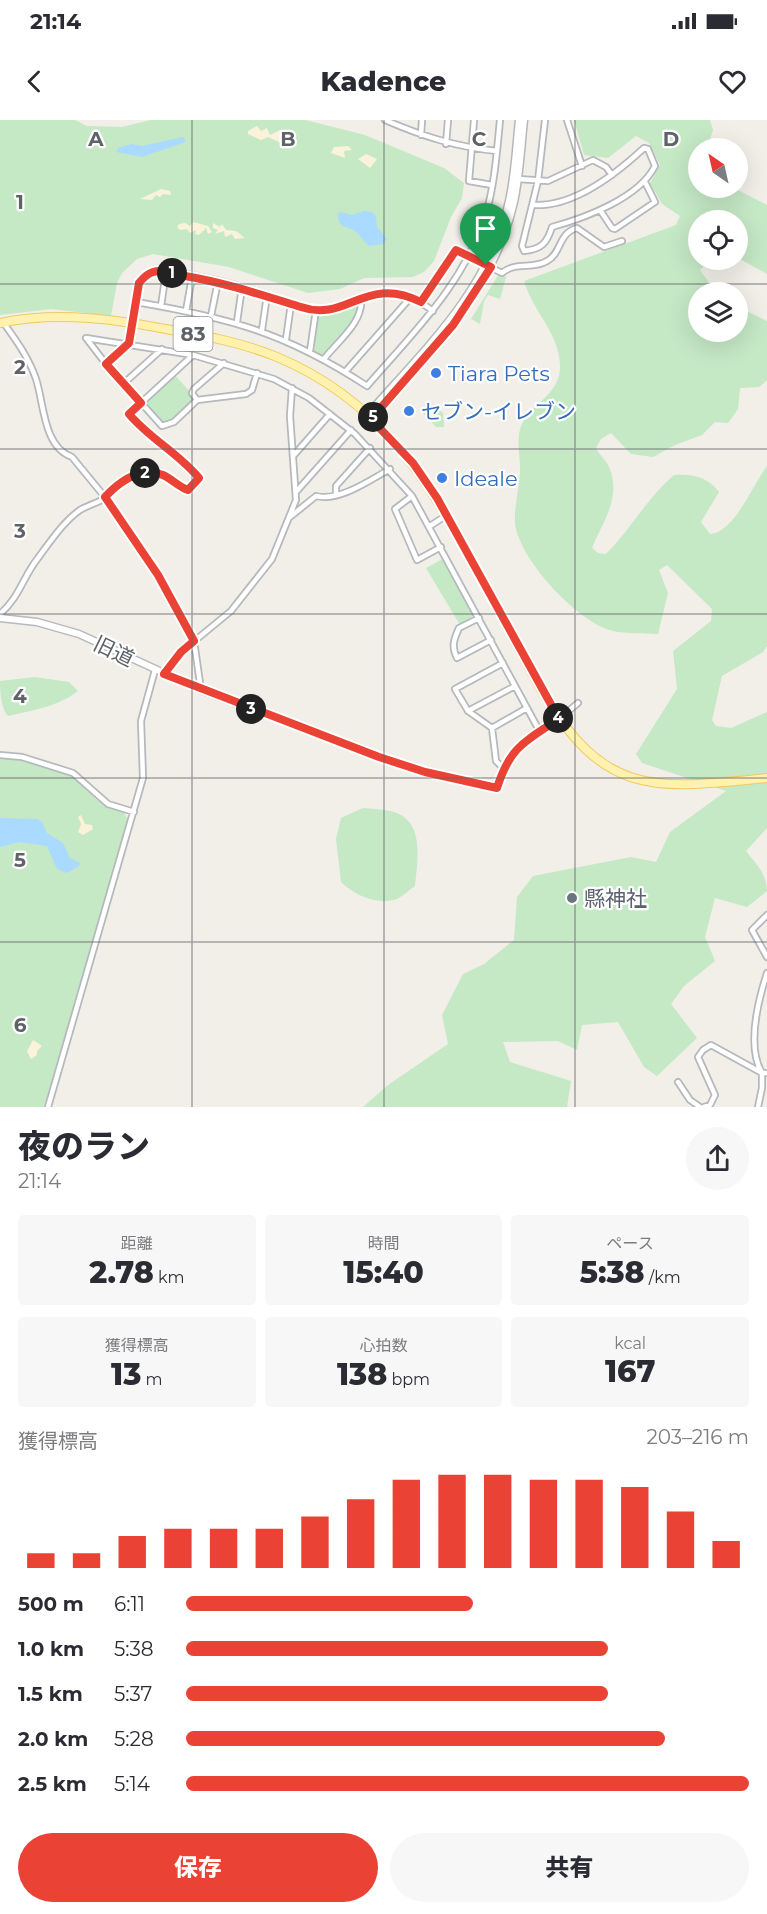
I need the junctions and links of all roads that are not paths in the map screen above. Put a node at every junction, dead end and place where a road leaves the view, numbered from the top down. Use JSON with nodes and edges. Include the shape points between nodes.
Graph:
{"nodes":[{"id":1,"x":385,"y":120,"type":"edge"},
{"id":2,"x":422,"y":120,"type":"edge"},
{"id":3,"x":448,"y":120,"type":"edge"},
{"id":4,"x":474,"y":120,"type":"edge"},
{"id":5,"x":500,"y":120,"type":"edge"},
{"id":6,"x":519,"y":120,"type":"edge"},
{"id":7,"x":524,"y":120,"type":"edge"},
{"id":8,"x":545,"y":120,"type":"edge"},
{"id":9,"x":567,"y":120,"type":"edge"},
{"id":10,"x":397,"y":123,"type":"edge"},
{"id":11,"x":421,"y":135,"type":"junction"},
{"id":12,"x":446,"y":144,"type":"junction"},
{"id":13,"x":471,"y":148,"type":"junction"},
{"id":14,"x":497,"y":151,"type":"junction"},
{"id":15,"x":582,"y":166,"type":"junction"},
{"id":16,"x":612,"y":175,"type":"junction"},
{"id":17,"x":518,"y":179,"type":"junction"},
{"id":18,"x":538,"y":180,"type":"junction"},
{"id":19,"x":645,"y":182,"type":"junction"},
{"id":20,"x":492,"y":185,"type":"junction"},
{"id":21,"x":534,"y":205,"type":"junction"},
{"id":22,"x":600,"y":210,"type":"junction"},
{"id":23,"x":622,"y":241,"type":"dead end"},
{"id":24,"x":469,"y":256,"type":"junction"},
{"id":25,"x":489,"y":266,"type":"junction"},
{"id":26,"x":166,"y":272,"type":"junction"},
{"id":27,"x":192,"y":277,"type":"junction"},
{"id":28,"x":218,"y":281,"type":"junction"},
{"id":29,"x":243,"y":287,"type":"junction"},
{"id":30,"x":267,"y":295,"type":"junction"},
{"id":31,"x":411,"y":297,"type":"junction"},
{"id":32,"x":361,"y":298,"type":"junction"},
{"id":33,"x":136,"y":302,"type":"junction"},
{"id":34,"x":421,"y":302,"type":"junction"},
{"id":35,"x":291,"y":304,"type":"junction"},
{"id":36,"x":161,"y":306,"type":"junction"},
{"id":37,"x":316,"y":310,"type":"junction"},
{"id":38,"x":186,"y":311,"type":"junction"},
{"id":39,"x":433,"y":311,"type":"junction"},
{"id":40,"x":211,"y":316,"type":"junction"},
{"id":41,"x":1,"y":322,"type":"edge"},
{"id":42,"x":132,"y":322,"type":"junction"},
{"id":43,"x":237,"y":322,"type":"junction"},
{"id":44,"x":262,"y":330,"type":"junction"},
{"id":45,"x":286,"y":339,"type":"junction"},
{"id":46,"x":129,"y":343,"type":"junction"},
{"id":47,"x":162,"y":349,"type":"junction"},
{"id":48,"x":310,"y":351,"type":"junction"},
{"id":49,"x":193,"y":355,"type":"junction"},
{"id":50,"x":324,"y":358,"type":"junction"},
{"id":51,"x":224,"y":363,"type":"junction"},
{"id":52,"x":106,"y":364,"type":"junction"},
{"id":53,"x":345,"y":372,"type":"junction"},
{"id":54,"x":257,"y":373,"type":"junction"},
{"id":55,"x":123,"y":384,"type":"junction"},
{"id":56,"x":292,"y":388,"type":"junction"},
{"id":57,"x":197,"y":400,"type":"junction"},
{"id":58,"x":141,"y":403,"type":"junction"},
{"id":59,"x":330,"y":414,"type":"junction"},
{"id":60,"x":369,"y":417,"type":"junction"},
{"id":61,"x":351,"y":430,"type":"junction"},
{"id":62,"x":370,"y":448,"type":"junction"},
{"id":63,"x":294,"y":455,"type":"junction"},
{"id":64,"x":390,"y":469,"type":"junction"},
{"id":65,"x":296,"y":492,"type":"junction"},
{"id":66,"x":336,"y":494,"type":"junction"},
{"id":67,"x":412,"y":496,"type":"junction"},
{"id":68,"x":105,"y":497,"type":"junction"},
{"id":69,"x":297,"y":507,"type":"junction"},
{"id":70,"x":447,"y":515,"type":"junction"},
{"id":71,"x":430,"y":526,"type":"junction"},
{"id":72,"x":441,"y":547,"type":"junction"},
{"id":73,"x":0,"y":617,"type":"edge"},
{"id":74,"x":479,"y":618,"type":"junction"},
{"id":75,"x":491,"y":640,"type":"junction"},
{"id":76,"x":194,"y":641,"type":"junction"},
{"id":77,"x":503,"y":663,"type":"junction"},
{"id":78,"x":154,"y":670,"type":"junction"},
{"id":79,"x":164,"y":674,"type":"junction"},
{"id":80,"x":515,"y":686,"type":"junction"},
{"id":81,"x":201,"y":690,"type":"junction"},
{"id":82,"x":578,"y":703,"type":"dead end"},
{"id":83,"x":527,"y":708,"type":"junction"},
{"id":84,"x":468,"y":711,"type":"junction"},
{"id":85,"x":559,"y":719,"type":"junction"},
{"id":86,"x":492,"y":728,"type":"junction"},
{"id":87,"x":540,"y":732,"type":"junction"},
{"id":88,"x":0,"y":755,"type":"edge"},
{"id":89,"x":503,"y":768,"type":"junction"},
{"id":90,"x":767,"y":778,"type":"edge"},
{"id":91,"x":134,"y":812,"type":"junction"},
{"id":92,"x":767,"y":915,"type":"edge"},
{"id":93,"x":767,"y":957,"type":"edge"},
{"id":94,"x":767,"y":973,"type":"edge"},
{"id":95,"x":764,"y":1073,"type":"edge"},
{"id":96,"x":678,"y":1082,"type":"dead end"},
{"id":97,"x":48,"y":1107,"type":"edge"},
{"id":98,"x":702,"y":1107,"type":"edge"},
{"id":99,"x":758,"y":1107,"type":"edge"}],
"edges":[{"from":1,"to":10,"type":"street"},
{"from":2,"to":11,"type":"street"},
{"from":3,"to":12,"type":"street"},
{"from":4,"to":13,"type":"street"},
{"from":5,"to":14,"type":"street"},
{"from":6,"to":25,"type":"street","via":[[509,203]]},
{"from":7,"to":17,"type":"street"},
{"from":8,"to":18,"type":"street"},
{"from":9,"to":15,"type":"street"},
{"from":10,"to":11,"type":"street"},
{"from":11,"to":12,"type":"street"},
{"from":12,"to":13,"type":"street"},
{"from":13,"to":14,"type":"street"},
{"from":13,"to":20,"type":"street","via":[[469,181]]},
{"from":14,"to":20,"type":"street"},
{"from":15,"to":16,"type":"street","via":[[593,160]]},
{"from":15,"to":18,"type":"street","via":[[548,181]]},
{"from":16,"to":19,"type":"street","via":[[644,148],[655,166]]},
{"from":16,"to":21,"type":"street","via":[[573,197]]},
{"from":17,"to":18,"type":"street"},
{"from":17,"to":25,"type":"street","via":[[507,228]]},
{"from":18,"to":21,"type":"street"},
{"from":19,"to":22,"type":"street"},
{"from":19,"to":22,"type":"street","via":[[655,202],[615,229]]},
{"from":20,"to":24,"type":"street","via":[[488,209]]},
{"from":21,"to":22,"type":"street","via":[[522,246],[524,251],[536,250],[547,242],[552,227]]},
{"from":23,"to":25,"type":"street","via":[[604,247],[577,228],[565,234],[555,254],[545,262],[513,265],[502,273]]},
{"from":24,"to":25,"type":"street"},
{"from":24,"to":34,"type":"street","via":[[456,250]]},
{"from":24,"to":39,"type":"street"},
{"from":25,"to":60,"type":"street","via":[[430,347]]},
{"from":26,"to":27,"type":"street"},
{"from":26,"to":33,"type":"street","via":[[155,271],[145,276],[139,283]]},
{"from":26,"to":36,"type":"street"},
{"from":27,"to":28,"type":"street"},
{"from":27,"to":38,"type":"street"},
{"from":28,"to":29,"type":"street"},
{"from":28,"to":40,"type":"street"},
{"from":29,"to":30,"type":"street"},
{"from":29,"to":43,"type":"street"},
{"from":30,"to":35,"type":"street"},
{"from":30,"to":44,"type":"street"},
{"from":31,"to":32,"type":"street","via":[[381,292]]},
{"from":31,"to":34,"type":"street"},
{"from":31,"to":53,"type":"street"},
{"from":32,"to":37,"type":"street","via":[[337,308]]},
{"from":32,"to":50,"type":"street","via":[[359,316]]},
{"from":33,"to":36,"type":"street"},
{"from":33,"to":42,"type":"street"},
{"from":34,"to":39,"type":"street"},
{"from":35,"to":37,"type":"street"},
{"from":35,"to":45,"type":"street"},
{"from":36,"to":38,"type":"street"},
{"from":37,"to":48,"type":"street"},
{"from":38,"to":40,"type":"street"},
{"from":39,"to":53,"type":"street","via":[[367,386]]},
{"from":40,"to":43,"type":"street"},
{"from":41,"to":42,"type":"main road","number":"83","via":[[67,316]]},
{"from":41,"to":68,"type":"street","via":[[23,351],[36,380],[51,435],[64,455],[72,458]]},
{"from":42,"to":46,"type":"street"},
{"from":42,"to":60,"type":"main road","number":"83","via":[[229,342],[278,358],[325,383]]},
{"from":43,"to":44,"type":"street"},
{"from":44,"to":45,"type":"street"},
{"from":45,"to":48,"type":"street"},
{"from":46,"to":47,"type":"street"},
{"from":46,"to":52,"type":"street"},
{"from":46,"to":52,"type":"street","via":[[87,338]]},
{"from":47,"to":49,"type":"street"},
{"from":47,"to":55,"type":"street"},
{"from":48,"to":50,"type":"street"},
{"from":49,"to":51,"type":"street"},
{"from":49,"to":58,"type":"street"},
{"from":50,"to":53,"type":"street"},
{"from":51,"to":54,"type":"street"},
{"from":51,"to":57,"type":"street","via":[[194,389]]},
{"from":52,"to":55,"type":"street"},
{"from":54,"to":56,"type":"street"},
{"from":54,"to":57,"type":"street","via":[[252,390],[246,394]]},
{"from":55,"to":58,"type":"street"},
{"from":56,"to":59,"type":"street"},
{"from":56,"to":63,"type":"street"},
{"from":57,"to":58,"type":"street","via":[[167,426],[162,426]]},
{"from":58,"to":68,"type":"street","via":[[129,414],[199,478],[188,490],[165,475],[141,473],[126,479]]},
{"from":59,"to":61,"type":"street"},
{"from":59,"to":63,"type":"street"},
{"from":60,"to":70,"type":"main road","number":"83","via":[[413,463]]},
{"from":61,"to":62,"type":"street"},
{"from":61,"to":65,"type":"street"},
{"from":62,"to":64,"type":"street"},
{"from":62,"to":66,"type":"street","via":[[336,486]]},
{"from":63,"to":65,"type":"street"},
{"from":64,"to":66,"type":"street"},
{"from":64,"to":67,"type":"street"},
{"from":65,"to":69,"type":"street"},
{"from":66,"to":69,"type":"street","via":[[316,496]]},
{"from":67,"to":71,"type":"street"},
{"from":67,"to":72,"type":"street","via":[[395,509],[417,560]]},
{"from":68,"to":73,"type":"street","via":[[79,511],[61,528]]},
{"from":68,"to":76,"type":"street","via":[[158,575]]},
{"from":69,"to":76,"type":"street","via":[[272,559],[231,611]]},
{"from":70,"to":71,"type":"street"},
{"from":70,"to":85,"type":"main road","number":"83"},
{"from":71,"to":72,"type":"street"},
{"from":72,"to":74,"type":"street"},
{"from":73,"to":78,"type":"street","name":"旧道","via":[[79,634]]},
{"from":74,"to":75,"type":"street"},
{"from":74,"to":75,"type":"street","via":[[459,628],[453,642],[457,658]]},
{"from":75,"to":77,"type":"street"},
{"from":76,"to":79,"type":"street"},
{"from":76,"to":81,"type":"street"},
{"from":77,"to":80,"type":"street"},
{"from":77,"to":84,"type":"street","via":[[455,689]]},
{"from":78,"to":79,"type":"street","name":"旧道"},
{"from":78,"to":91,"type":"street","via":[[141,721],[142,778]]},
{"from":79,"to":81,"type":"street","name":"旧道"},
{"from":80,"to":83,"type":"street"},
{"from":80,"to":84,"type":"street"},
{"from":81,"to":89,"type":"street","name":"旧道","via":[[425,772],[497,788]]},
{"from":82,"to":85,"type":"street"},
{"from":83,"to":86,"type":"street"},
{"from":83,"to":87,"type":"street"},
{"from":84,"to":86,"type":"street"},
{"from":85,"to":87,"type":"street"},
{"from":85,"to":90,"type":"main road","number":"83","via":[[596,758],[638,779],[684,785]]},
{"from":86,"to":89,"type":"street","via":[[496,761]]},
{"from":87,"to":89,"type":"street","via":[[515,750]]},
{"from":88,"to":91,"type":"street","via":[[22,757],[73,773],[108,804]]},
{"from":91,"to":97,"type":"street"},
{"from":92,"to":93,"type":"street","via":[[752,930]]},
{"from":94,"to":95,"type":"street","via":[[753,1035]]},
{"from":95,"to":98,"type":"street","via":[[720,1047],[708,1046],[698,1062],[716,1095],[710,1105]]},
{"from":95,"to":99,"type":"street"},
{"from":96,"to":98,"type":"street","via":[[690,1100]]}]}
